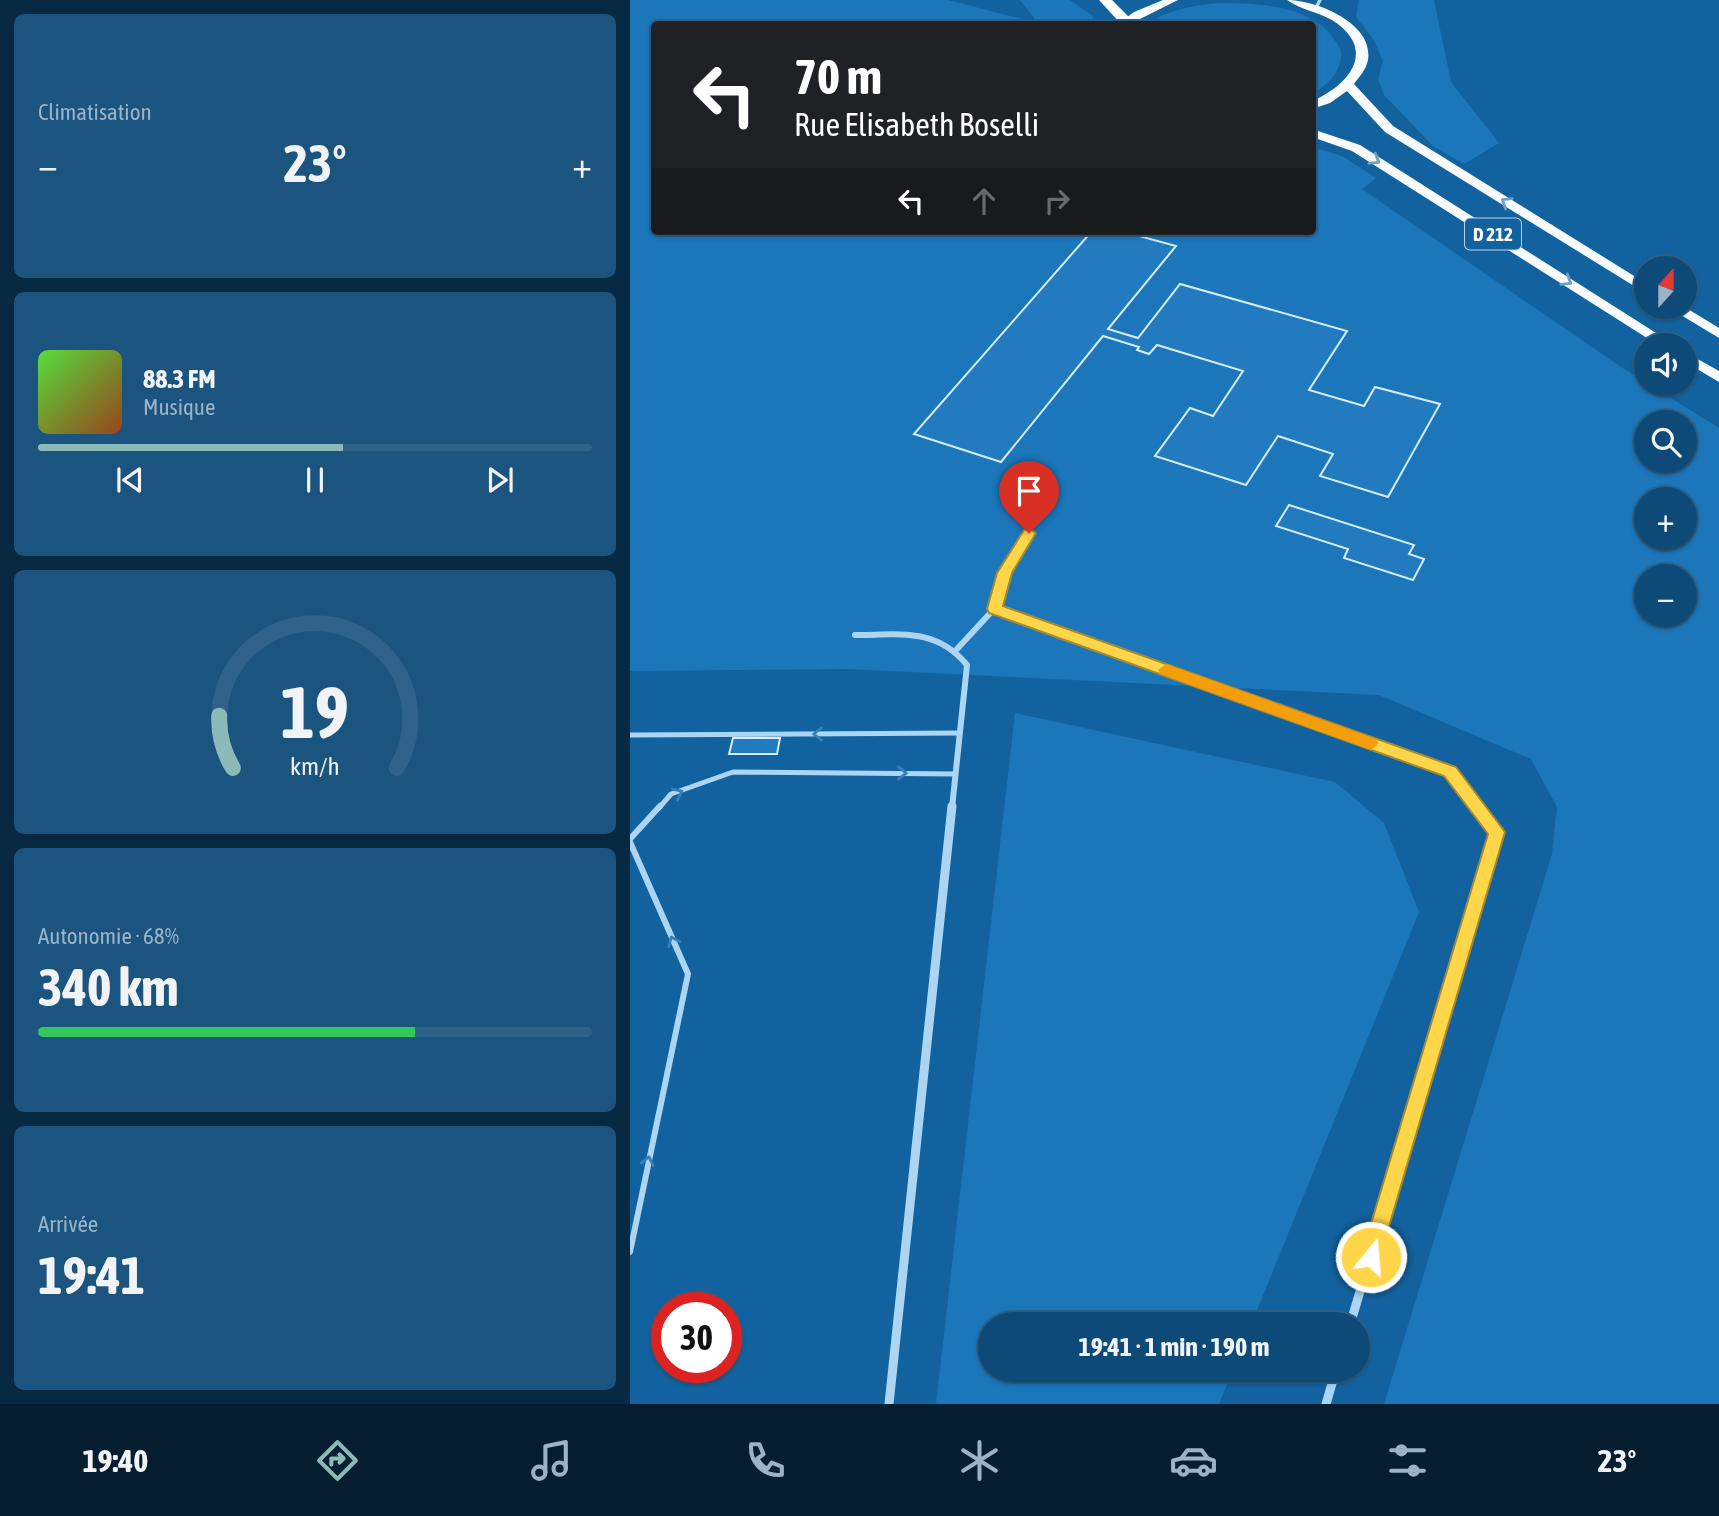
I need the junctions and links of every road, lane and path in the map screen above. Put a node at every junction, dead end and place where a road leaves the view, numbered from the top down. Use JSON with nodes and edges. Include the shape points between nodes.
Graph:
{"nodes":[{"id":1,"x":1105,"y":0,"type":"edge"},
{"id":2,"x":1173,"y":0,"type":"edge"},
{"id":3,"x":1292,"y":0,"type":"edge"},
{"id":4,"x":1318,"y":4,"type":"edge"},
{"id":5,"x":1123,"y":21,"type":"edge"},
{"id":6,"x":1128,"y":21,"type":"edge"},
{"id":7,"x":1349,"y":86,"type":"junction"},
{"id":8,"x":1316,"y":104,"type":"edge"},
{"id":9,"x":1316,"y":135,"type":"edge"},
{"id":10,"x":1634,"y":282,"type":"edge"},
{"id":11,"x":1694,"y":319,"type":"edge"},
{"id":12,"x":1649,"y":333,"type":"edge"},
{"id":13,"x":1719,"y":334,"type":"edge"},
{"id":14,"x":1697,"y":363,"type":"edge"},
{"id":15,"x":1719,"y":377,"type":"edge"},
{"id":16,"x":1029,"y":533,"type":"dead end"},
{"id":17,"x":994,"y":609,"type":"junction"},
{"id":18,"x":855,"y":635,"type":"dead end"},
{"id":19,"x":957,"y":649,"type":"junction"},
{"id":20,"x":960,"y":733,"type":"junction"},
{"id":21,"x":630,"y":735,"type":"edge"},
{"id":22,"x":955,"y":774,"type":"junction"},
{"id":23,"x":630,"y":841,"type":"edge"},
{"id":24,"x":630,"y":1252,"type":"edge"},
{"id":25,"x":1354,"y":1312,"type":"edge"},
{"id":26,"x":1332,"y":1382,"type":"edge"},
{"id":27,"x":889,"y":1404,"type":"edge"},
{"id":28,"x":1326,"y":1404,"type":"edge"}],
"edges":[{"from":1,"to":5,"type":"highway"},
{"from":2,"to":6,"type":"main road"},
{"from":3,"to":4,"type":"main road"},
{"from":4,"to":7,"type":"main road","via":[[1345,24],[1360,43],[1363,65]]},
{"from":7,"to":8,"type":"main road"},
{"from":10,"to":7,"type":"main road","number":"D 212","one_way":true,"via":[[1389,129]]},
{"from":9,"to":12,"type":"main road","number":"D 212","one_way":true,"via":[[1356,148]]},
{"from":11,"to":13,"type":"main road"},
{"from":14,"to":15,"type":"main road"},
{"from":16,"to":17,"type":"street","via":[[1005,573]]},
{"from":17,"to":19,"type":"street"},
{"from":17,"to":25,"type":"street","via":[[1450,772],[1497,832]]},
{"from":18,"to":19,"type":"street","via":[[933,636]]},
{"from":19,"to":20,"type":"street","via":[[967,665]]},
{"from":20,"to":21,"type":"lane","one_way":true},
{"from":20,"to":22,"type":"street"},
{"from":23,"to":22,"type":"lane","one_way":true,"via":[[671,794],[733,772]]},
{"from":22,"to":27,"type":"street"},
{"from":24,"to":23,"type":"lane","one_way":true,"via":[[688,974]]},
{"from":26,"to":28,"type":"street"}]}
